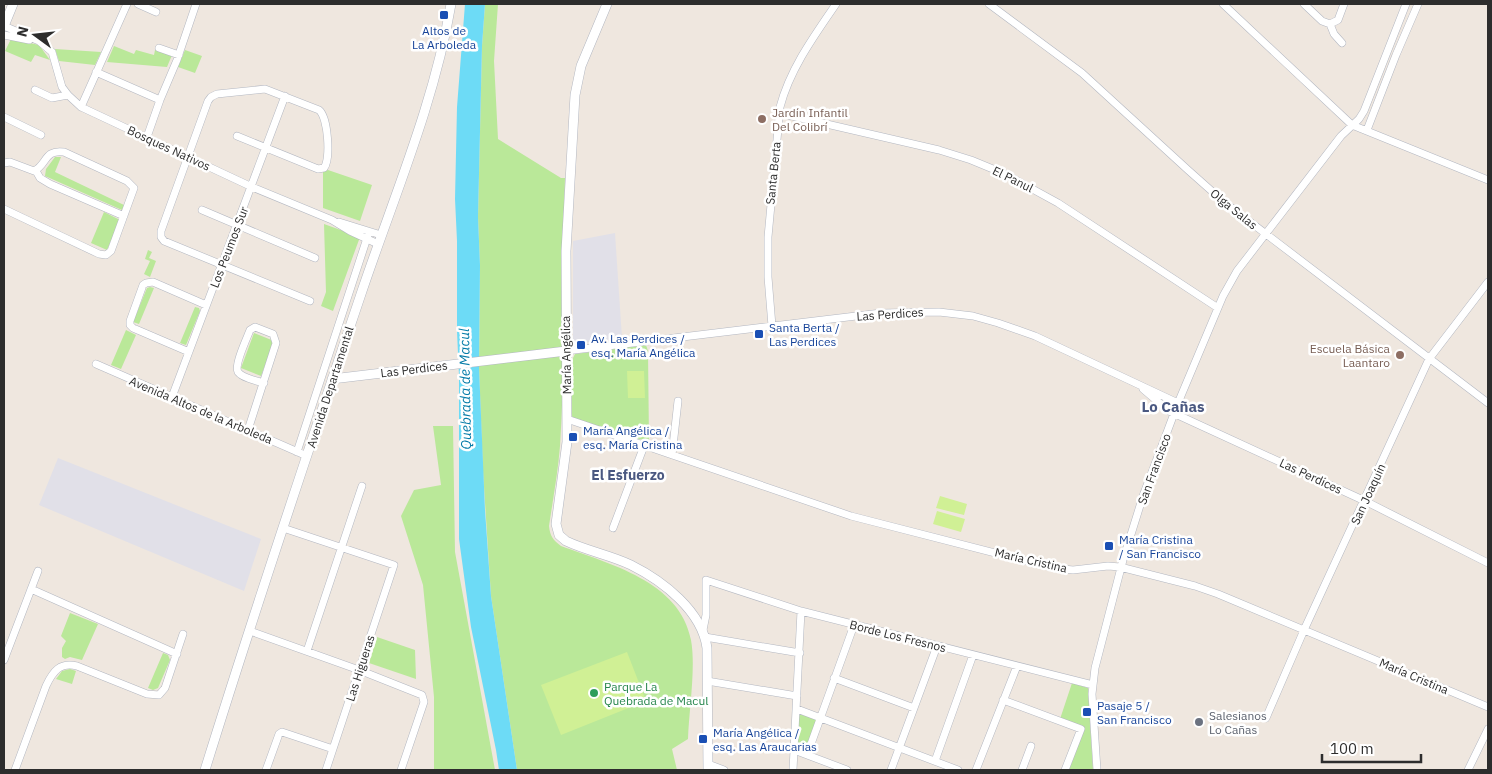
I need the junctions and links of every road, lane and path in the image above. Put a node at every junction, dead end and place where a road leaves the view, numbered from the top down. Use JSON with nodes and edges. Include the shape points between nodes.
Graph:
{"nodes":[{"id":1,"x":14,"y":4,"type":"edge"},
{"id":2,"x":127,"y":4,"type":"edge"},
{"id":3,"x":138,"y":4,"type":"edge"},
{"id":4,"x":196,"y":4,"type":"edge"},
{"id":5,"x":451,"y":4,"type":"edge"},
{"id":6,"x":607,"y":4,"type":"edge"},
{"id":7,"x":836,"y":4,"type":"edge"},
{"id":8,"x":989,"y":4,"type":"edge"},
{"id":9,"x":1223,"y":4,"type":"edge"},
{"id":10,"x":1304,"y":4,"type":"edge"},
{"id":11,"x":1344,"y":4,"type":"edge"},
{"id":12,"x":1406,"y":4,"type":"edge"},
{"id":13,"x":1418,"y":4,"type":"edge"},
{"id":14,"x":156,"y":12,"type":"dead end"},
{"id":15,"x":1330,"y":24,"type":"junction"},
{"id":16,"x":4,"y":26,"type":"edge"},
{"id":17,"x":4,"y":35,"type":"edge"},
{"id":18,"x":39,"y":41,"type":"junction"},
{"id":19,"x":1342,"y":43,"type":"dead end"},
{"id":20,"x":159,"y":48,"type":"dead end"},
{"id":21,"x":179,"y":54,"type":"junction"},
{"id":22,"x":96,"y":72,"type":"junction"},
{"id":23,"x":35,"y":90,"type":"dead end"},
{"id":24,"x":68,"y":95,"type":"junction"},
{"id":25,"x":285,"y":96,"type":"junction"},
{"id":26,"x":160,"y":100,"type":"junction"},
{"id":27,"x":82,"y":107,"type":"junction"},
{"id":28,"x":779,"y":113,"type":"junction"},
{"id":29,"x":4,"y":117,"type":"edge"},
{"id":30,"x":1352,"y":125,"type":"junction"},
{"id":31,"x":1367,"y":130,"type":"junction"},
{"id":32,"x":41,"y":135,"type":"dead end"},
{"id":33,"x":238,"y":136,"type":"dead end"},
{"id":34,"x":147,"y":137,"type":"junction"},
{"id":35,"x":267,"y":148,"type":"junction"},
{"id":36,"x":188,"y":156,"type":"junction"},
{"id":37,"x":4,"y":163,"type":"edge"},
{"id":38,"x":36,"y":171,"type":"junction"},
{"id":39,"x":1488,"y":180,"type":"edge"},
{"id":40,"x":252,"y":187,"type":"junction"},
{"id":41,"x":4,"y":209,"type":"edge"},
{"id":42,"x":202,"y":210,"type":"dead end"},
{"id":43,"x":124,"y":216,"type":"junction"},
{"id":44,"x":238,"y":224,"type":"junction"},
{"id":45,"x":1265,"y":234,"type":"junction"},
{"id":46,"x":367,"y":235,"type":"junction"},
{"id":47,"x":379,"y":239,"type":"junction"},
{"id":48,"x":315,"y":258,"type":"dead end"},
{"id":49,"x":222,"y":265,"type":"junction"},
{"id":50,"x":1488,"y":282,"type":"edge"},
{"id":51,"x":310,"y":301,"type":"dead end"},
{"id":52,"x":206,"y":305,"type":"junction"},
{"id":53,"x":1218,"y":308,"type":"junction"},
{"id":54,"x":772,"y":326,"type":"junction"},
{"id":55,"x":566,"y":351,"type":"junction"},
{"id":56,"x":189,"y":352,"type":"junction"},
{"id":57,"x":1430,"y":359,"type":"junction"},
{"id":58,"x":96,"y":364,"type":"dead end"},
{"id":59,"x":332,"y":379,"type":"junction"},
{"id":60,"x":264,"y":383,"type":"junction"},
{"id":61,"x":1138,"y":384,"type":"junction"},
{"id":62,"x":172,"y":397,"type":"junction"},
{"id":63,"x":678,"y":401,"type":"dead end"},
{"id":64,"x":1178,"y":403,"type":"junction"},
{"id":65,"x":1488,"y":404,"type":"edge"},
{"id":66,"x":1174,"y":413,"type":"junction"},
{"id":67,"x":567,"y":420,"type":"junction"},
{"id":68,"x":248,"y":430,"type":"junction"},
{"id":69,"x":644,"y":446,"type":"junction"},
{"id":70,"x":297,"y":452,"type":"junction"},
{"id":71,"x":672,"y":455,"type":"junction"},
{"id":72,"x":307,"y":456,"type":"junction"},
{"id":73,"x":362,"y":486,"type":"dead end"},
{"id":74,"x":1364,"y":501,"type":"junction"},
{"id":75,"x":283,"y":528,"type":"junction"},
{"id":76,"x":613,"y":528,"type":"dead end"},
{"id":77,"x":340,"y":547,"type":"junction"},
{"id":78,"x":1488,"y":563,"type":"edge"},
{"id":79,"x":1120,"y":567,"type":"junction"},
{"id":80,"x":38,"y":571,"type":"dead end"},
{"id":81,"x":31,"y":590,"type":"junction"},
{"id":82,"x":801,"y":611,"type":"junction"},
{"id":83,"x":854,"y":624,"type":"junction"},
{"id":84,"x":1304,"y":630,"type":"junction"},
{"id":85,"x":250,"y":631,"type":"junction"},
{"id":86,"x":183,"y":634,"type":"dead end"},
{"id":87,"x":704,"y":634,"type":"junction"},
{"id":88,"x":937,"y":646,"type":"junction"},
{"id":89,"x":307,"y":651,"type":"junction"},
{"id":90,"x":800,"y":653,"type":"junction"},
{"id":91,"x":176,"y":654,"type":"junction"},
{"id":92,"x":973,"y":655,"type":"junction"},
{"id":93,"x":4,"y":660,"type":"edge"},
{"id":94,"x":1016,"y":666,"type":"junction"},
{"id":95,"x":359,"y":670,"type":"junction"},
{"id":96,"x":834,"y":678,"type":"junction"},
{"id":97,"x":707,"y":681,"type":"junction"},
{"id":98,"x":1093,"y":685,"type":"junction"},
{"id":99,"x":798,"y":696,"type":"junction"},
{"id":100,"x":1003,"y":700,"type":"junction"},
{"id":101,"x":1488,"y":707,"type":"edge"},
{"id":102,"x":914,"y":708,"type":"junction"},
{"id":103,"x":797,"y":709,"type":"junction"},
{"id":104,"x":820,"y":718,"type":"junction"},
{"id":105,"x":1266,"y":718,"type":"dead end"},
{"id":106,"x":1488,"y":729,"type":"edge"},
{"id":107,"x":1031,"y":746,"type":"dead end"},
{"id":108,"x":899,"y":748,"type":"junction"},
{"id":109,"x":334,"y":749,"type":"junction"},
{"id":110,"x":794,"y":750,"type":"junction"},
{"id":111,"x":807,"y":755,"type":"junction"},
{"id":112,"x":935,"y":762,"type":"junction"},
{"id":113,"x":708,"y":767,"type":"edge"},
{"id":114,"x":15,"y":770,"type":"edge"},
{"id":115,"x":205,"y":770,"type":"edge"},
{"id":116,"x":266,"y":770,"type":"edge"},
{"id":117,"x":326,"y":770,"type":"edge"},
{"id":118,"x":401,"y":770,"type":"edge"},
{"id":119,"x":724,"y":770,"type":"edge"},
{"id":120,"x":793,"y":770,"type":"edge"},
{"id":121,"x":847,"y":770,"type":"edge"},
{"id":122,"x":891,"y":770,"type":"edge"},
{"id":123,"x":958,"y":770,"type":"edge"},
{"id":124,"x":976,"y":770,"type":"edge"},
{"id":125,"x":1022,"y":770,"type":"edge"},
{"id":126,"x":1065,"y":770,"type":"edge"},
{"id":127,"x":1097,"y":770,"type":"edge"},
{"id":128,"x":1468,"y":770,"type":"edge"}],
"edges":[{"from":1,"to":16,"type":"street"},
{"from":2,"to":22,"type":"street"},
{"from":3,"to":14,"type":"street"},
{"from":4,"to":21,"type":"street"},
{"from":5,"to":47,"type":"street","name":"Avenida Departamental","via":[[432,83]]},
{"from":6,"to":55,"type":"street","name":"María Angélica","via":[[581,66],[575,94],[566,235]]},
{"from":7,"to":28,"type":"street","name":"Santa Berta","via":[[799,60]]},
{"from":8,"to":45,"type":"street","name":"Olga Salas","via":[[1082,73],[1206,186]]},
{"from":9,"to":30,"type":"street"},
{"from":10,"to":15,"type":"street"},
{"from":11,"to":15,"type":"street","via":[[1338,20]]},
{"from":12,"to":30,"type":"street","name":"San Francisco","via":[[1364,110]]},
{"from":13,"to":31,"type":"street"},
{"from":15,"to":19,"type":"street"},
{"from":16,"to":18,"type":"street","name":"Bosques Nativos"},
{"from":17,"to":18,"type":"street"},
{"from":18,"to":24,"type":"street","name":"Bosques Nativos","via":[[52,52],[62,87]]},
{"from":20,"to":21,"type":"street"},
{"from":21,"to":26,"type":"street"},
{"from":22,"to":26,"type":"street"},
{"from":22,"to":27,"type":"street"},
{"from":23,"to":24,"type":"street","via":[[52,98]]},
{"from":24,"to":27,"type":"street","name":"Bosques Nativos"},
{"from":25,"to":35,"type":"street","name":"Los Peumos Sur"},
{"from":25,"to":35,"type":"street","via":[[319,110],[324,116],[327,163],[324,168],[315,168]]},
{"from":25,"to":36,"type":"street","via":[[265,89],[217,94],[211,98]]},
{"from":26,"to":34,"type":"street"},
{"from":27,"to":34,"type":"street","name":"Bosques Nativos"},
{"from":28,"to":53,"type":"street","name":"El Panul","via":[[939,150],[996,170],[1052,200]]},
{"from":28,"to":54,"type":"street","name":"Santa Berta","via":[[768,237]]},
{"from":29,"to":32,"type":"street"},
{"from":30,"to":31,"type":"street"},
{"from":30,"to":45,"type":"street","name":"San Francisco"},
{"from":31,"to":39,"type":"street"},
{"from":33,"to":35,"type":"street"},
{"from":34,"to":36,"type":"street","name":"Bosques Nativos"},
{"from":35,"to":40,"type":"street","name":"Los Peumos Sur"},
{"from":36,"to":40,"type":"street","name":"Bosques Nativos"},
{"from":36,"to":49,"type":"street","via":[[162,237],[164,241]]},
{"from":37,"to":38,"type":"street"},
{"from":38,"to":43,"type":"street","via":[[50,184]]},
{"from":38,"to":43,"type":"street","via":[[51,153],[59,152],[127,181],[134,192]]},
{"from":40,"to":44,"type":"street","name":"Los Peumos Sur"},
{"from":40,"to":46,"type":"street","name":"Bosques Nativos"},
{"from":41,"to":43,"type":"street","via":[[102,255],[111,252]]},
{"from":42,"to":44,"type":"street"},
{"from":44,"to":48,"type":"street"},
{"from":44,"to":49,"type":"street","name":"Los Peumos Sur"},
{"from":45,"to":53,"type":"street","name":"San Francisco","via":[[1237,271]]},
{"from":45,"to":57,"type":"street","name":"Olga Salas"},
{"from":46,"to":47,"type":"street","name":"Bosques Nativos"},
{"from":46,"to":70,"type":"street","name":"Avenida Departamental"},
{"from":47,"to":59,"type":"street","name":"Avenida Departamental"},
{"from":49,"to":51,"type":"street"},
{"from":49,"to":52,"type":"street","name":"Los Peumos Sur"},
{"from":50,"to":57,"type":"street","name":"San Joaquín"},
{"from":52,"to":56,"type":"street","name":"Los Peumos Sur"},
{"from":52,"to":56,"type":"street","via":[[153,282],[146,282],[130,321],[130,325]]},
{"from":53,"to":64,"type":"street","name":"San Francisco"},
{"from":54,"to":55,"type":"street","name":"Las Perdices"},
{"from":54,"to":61,"type":"street","name":"Las Perdices","via":[[896,312],[962,314],[1024,332]]},
{"from":55,"to":59,"type":"street","name":"Las Perdices"},
{"from":55,"to":67,"type":"street","name":"María Angélica"},
{"from":56,"to":62,"type":"street","name":"Los Peumos Sur"},
{"from":57,"to":65,"type":"street","name":"Olga Salas"},
{"from":57,"to":74,"type":"street","name":"San Joaquín"},
{"from":58,"to":62,"type":"street","name":"Avenida Altos de la Arboleda"},
{"from":59,"to":72,"type":"street","name":"Avenida Departamental"},
{"from":60,"to":60,"type":"street","via":[[276,343],[273,334],[258,327],[250,330],[236,366],[242,375]]},
{"from":60,"to":68,"type":"street"},
{"from":61,"to":64,"type":"street","name":"Las Perdices"},
{"from":61,"to":66,"type":"street","name":"Las Perdices"},
{"from":62,"to":68,"type":"street","name":"Avenida Altos de la Arboleda"},
{"from":63,"to":71,"type":"street"},
{"from":64,"to":66,"type":"street","name":"San Francisco"},
{"from":66,"to":74,"type":"street","name":"Las Perdices"},
{"from":66,"to":79,"type":"street","name":"San Francisco"},
{"from":67,"to":69,"type":"street","name":"María Cristina"},
{"from":67,"to":87,"type":"street","name":"María Angélica","via":[[566,458],[556,521],[559,535],[570,543],[621,561],[650,576],[679,599]]},
{"from":68,"to":70,"type":"street","name":"Avenida Altos de la Arboleda"},
{"from":69,"to":71,"type":"street","name":"María Cristina"},
{"from":69,"to":76,"type":"street"},
{"from":70,"to":72,"type":"street","name":"Avenida Altos de la Arboleda"},
{"from":71,"to":79,"type":"street","name":"María Cristina","via":[[851,516],[1044,565],[1073,570]]},
{"from":72,"to":75,"type":"street","name":"Avenida Departamental"},
{"from":73,"to":77,"type":"street"},
{"from":74,"to":78,"type":"street","name":"Las Perdices"},
{"from":74,"to":84,"type":"street","name":"San Joaquín"},
{"from":75,"to":77,"type":"street"},
{"from":75,"to":85,"type":"street","name":"Avenida Departamental"},
{"from":77,"to":89,"type":"street"},
{"from":77,"to":95,"type":"street","name":"Las Higueras","via":[[394,565]]},
{"from":79,"to":84,"type":"street","name":"María Cristina","via":[[1204,589]]},
{"from":79,"to":98,"type":"street","name":"San Francisco"},
{"from":80,"to":81,"type":"street"},
{"from":81,"to":91,"type":"street"},
{"from":81,"to":93,"type":"street"},
{"from":82,"to":83,"type":"street","name":"Borde Los Fresnos"},
{"from":82,"to":87,"type":"street","name":"Borde Los Fresnos","via":[[706,580]]},
{"from":82,"to":90,"type":"street"},
{"from":83,"to":88,"type":"street","name":"Borde Los Fresnos"},
{"from":83,"to":96,"type":"street"},
{"from":84,"to":101,"type":"street","name":"María Cristina"},
{"from":84,"to":105,"type":"street","name":"San Joaquín"},
{"from":85,"to":89,"type":"street"},
{"from":85,"to":115,"type":"street","name":"Avenida Departamental"},
{"from":86,"to":91,"type":"street"},
{"from":87,"to":90,"type":"street"},
{"from":87,"to":97,"type":"street"},
{"from":88,"to":92,"type":"street","name":"Borde Los Fresnos"},
{"from":88,"to":102,"type":"street"},
{"from":89,"to":95,"type":"street"},
{"from":90,"to":99,"type":"street"},
{"from":91,"to":114,"type":"street","via":[[165,688],[159,696],[146,694],[70,664],[58,668],[46,686]]},
{"from":92,"to":94,"type":"street","name":"Borde Los Fresnos"},
{"from":92,"to":112,"type":"street"},
{"from":94,"to":98,"type":"street","name":"Borde Los Fresnos"},
{"from":94,"to":100,"type":"street"},
{"from":95,"to":109,"type":"street","name":"Las Higueras"},
{"from":95,"to":118,"type":"street","via":[[418,692],[423,697]]},
{"from":96,"to":102,"type":"street"},
{"from":96,"to":104,"type":"street"},
{"from":97,"to":99,"type":"street"},
{"from":97,"to":113,"type":"street"},
{"from":98,"to":127,"type":"street","name":"San Francisco"},
{"from":99,"to":103,"type":"street"},
{"from":100,"to":124,"type":"street"},
{"from":100,"to":126,"type":"street","via":[[1081,729]]},
{"from":102,"to":108,"type":"street"},
{"from":103,"to":104,"type":"street"},
{"from":103,"to":110,"type":"street"},
{"from":104,"to":108,"type":"street"},
{"from":104,"to":111,"type":"street"},
{"from":106,"to":128,"type":"street"},
{"from":107,"to":125,"type":"street"},
{"from":108,"to":112,"type":"street"},
{"from":108,"to":122,"type":"street"},
{"from":109,"to":116,"type":"street","via":[[282,732]]},
{"from":109,"to":117,"type":"street","name":"Las Higueras"},
{"from":110,"to":111,"type":"street"},
{"from":110,"to":120,"type":"street"},
{"from":111,"to":121,"type":"street"},
{"from":112,"to":123,"type":"street"},
{"from":113,"to":119,"type":"street"}]}
